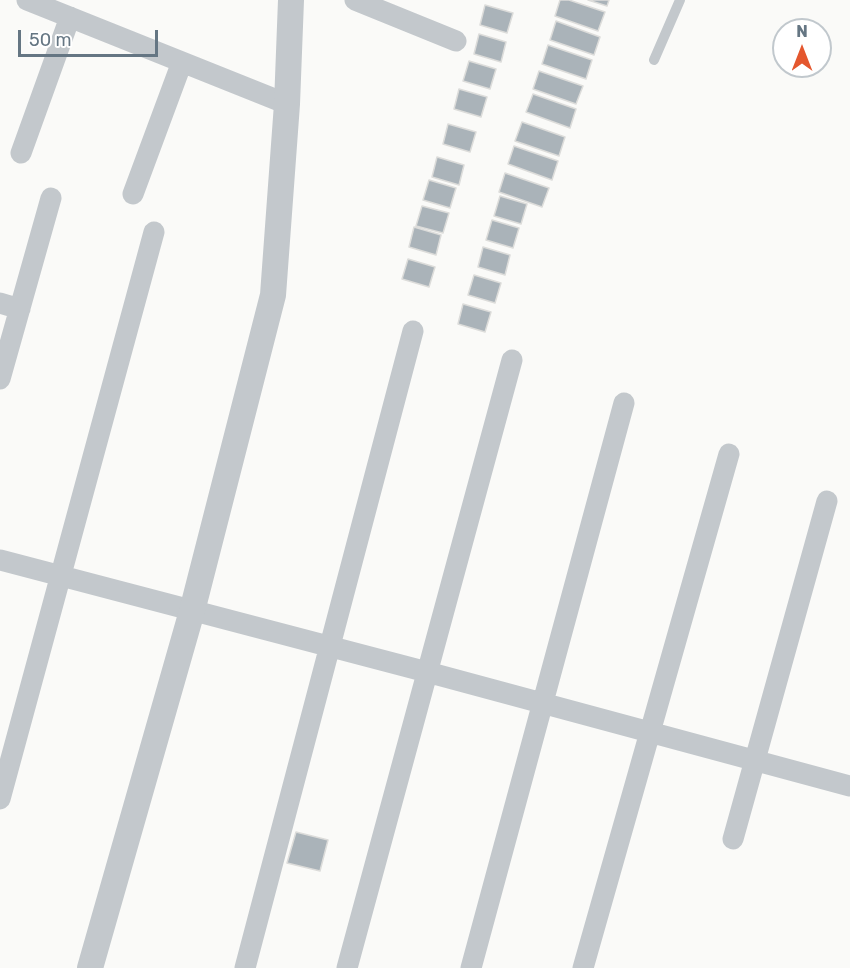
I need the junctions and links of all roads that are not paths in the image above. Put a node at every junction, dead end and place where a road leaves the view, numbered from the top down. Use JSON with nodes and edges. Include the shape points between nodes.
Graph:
{"nodes":[{"id":1,"x":27,"y":0,"type":"edge"},
{"id":2,"x":291,"y":0,"type":"edge"},
{"id":3,"x":355,"y":0,"type":"edge"},
{"id":4,"x":681,"y":0,"type":"edge"},
{"id":5,"x":70,"y":17,"type":"junction"},
{"id":6,"x":456,"y":40,"type":"dead end"},
{"id":7,"x":654,"y":60,"type":"dead end"},
{"id":8,"x":182,"y":62,"type":"junction"},
{"id":9,"x":287,"y":104,"type":"junction"},
{"id":10,"x":21,"y":153,"type":"dead end"},
{"id":11,"x":133,"y":194,"type":"dead end"},
{"id":12,"x":51,"y":198,"type":"dead end"},
{"id":13,"x":154,"y":232,"type":"dead end"},
{"id":14,"x":10,"y":306,"type":"edge"},
{"id":15,"x":413,"y":331,"type":"dead end"},
{"id":16,"x":512,"y":360,"type":"dead end"},
{"id":17,"x":0,"y":379,"type":"edge"},
{"id":18,"x":624,"y":403,"type":"dead end"},
{"id":19,"x":729,"y":454,"type":"dead end"},
{"id":20,"x":827,"y":501,"type":"dead end"},
{"id":21,"x":0,"y":560,"type":"edge"},
{"id":22,"x":61,"y":577,"type":"junction"},
{"id":23,"x":192,"y":611,"type":"junction"},
{"id":24,"x":329,"y":648,"type":"junction"},
{"id":25,"x":428,"y":672,"type":"junction"},
{"id":26,"x":542,"y":704,"type":"junction"},
{"id":27,"x":650,"y":733,"type":"junction"},
{"id":28,"x":754,"y":761,"type":"junction"},
{"id":29,"x":850,"y":786,"type":"edge"},
{"id":30,"x":0,"y":800,"type":"edge"},
{"id":31,"x":733,"y":839,"type":"dead end"},
{"id":32,"x":90,"y":968,"type":"edge"},
{"id":33,"x":245,"y":968,"type":"edge"},
{"id":34,"x":347,"y":968,"type":"edge"},
{"id":35,"x":471,"y":968,"type":"edge"},
{"id":36,"x":583,"y":968,"type":"edge"}],
"edges":[{"from":1,"to":5,"type":"street"},
{"from":2,"to":9,"type":"street"},
{"from":3,"to":6,"type":"street"},
{"from":4,"to":7,"type":"lane"},
{"from":5,"to":8,"type":"street"},
{"from":5,"to":10,"type":"street"},
{"from":8,"to":9,"type":"street"},
{"from":8,"to":11,"type":"street"},
{"from":9,"to":23,"type":"street","via":[[273,294]]},
{"from":12,"to":14,"type":"street"},
{"from":13,"to":22,"type":"street"},
{"from":14,"to":17,"type":"street"},
{"from":15,"to":24,"type":"street"},
{"from":16,"to":25,"type":"street"},
{"from":18,"to":26,"type":"street"},
{"from":19,"to":27,"type":"street"},
{"from":20,"to":28,"type":"street"},
{"from":21,"to":22,"type":"street"},
{"from":22,"to":23,"type":"street"},
{"from":22,"to":30,"type":"street"},
{"from":23,"to":24,"type":"street"},
{"from":23,"to":32,"type":"street"},
{"from":24,"to":25,"type":"street"},
{"from":24,"to":33,"type":"street"},
{"from":25,"to":26,"type":"street"},
{"from":25,"to":34,"type":"street"},
{"from":26,"to":27,"type":"street"},
{"from":26,"to":35,"type":"street"},
{"from":27,"to":28,"type":"street"},
{"from":27,"to":36,"type":"street"},
{"from":28,"to":29,"type":"street"},
{"from":28,"to":31,"type":"street"}]}
